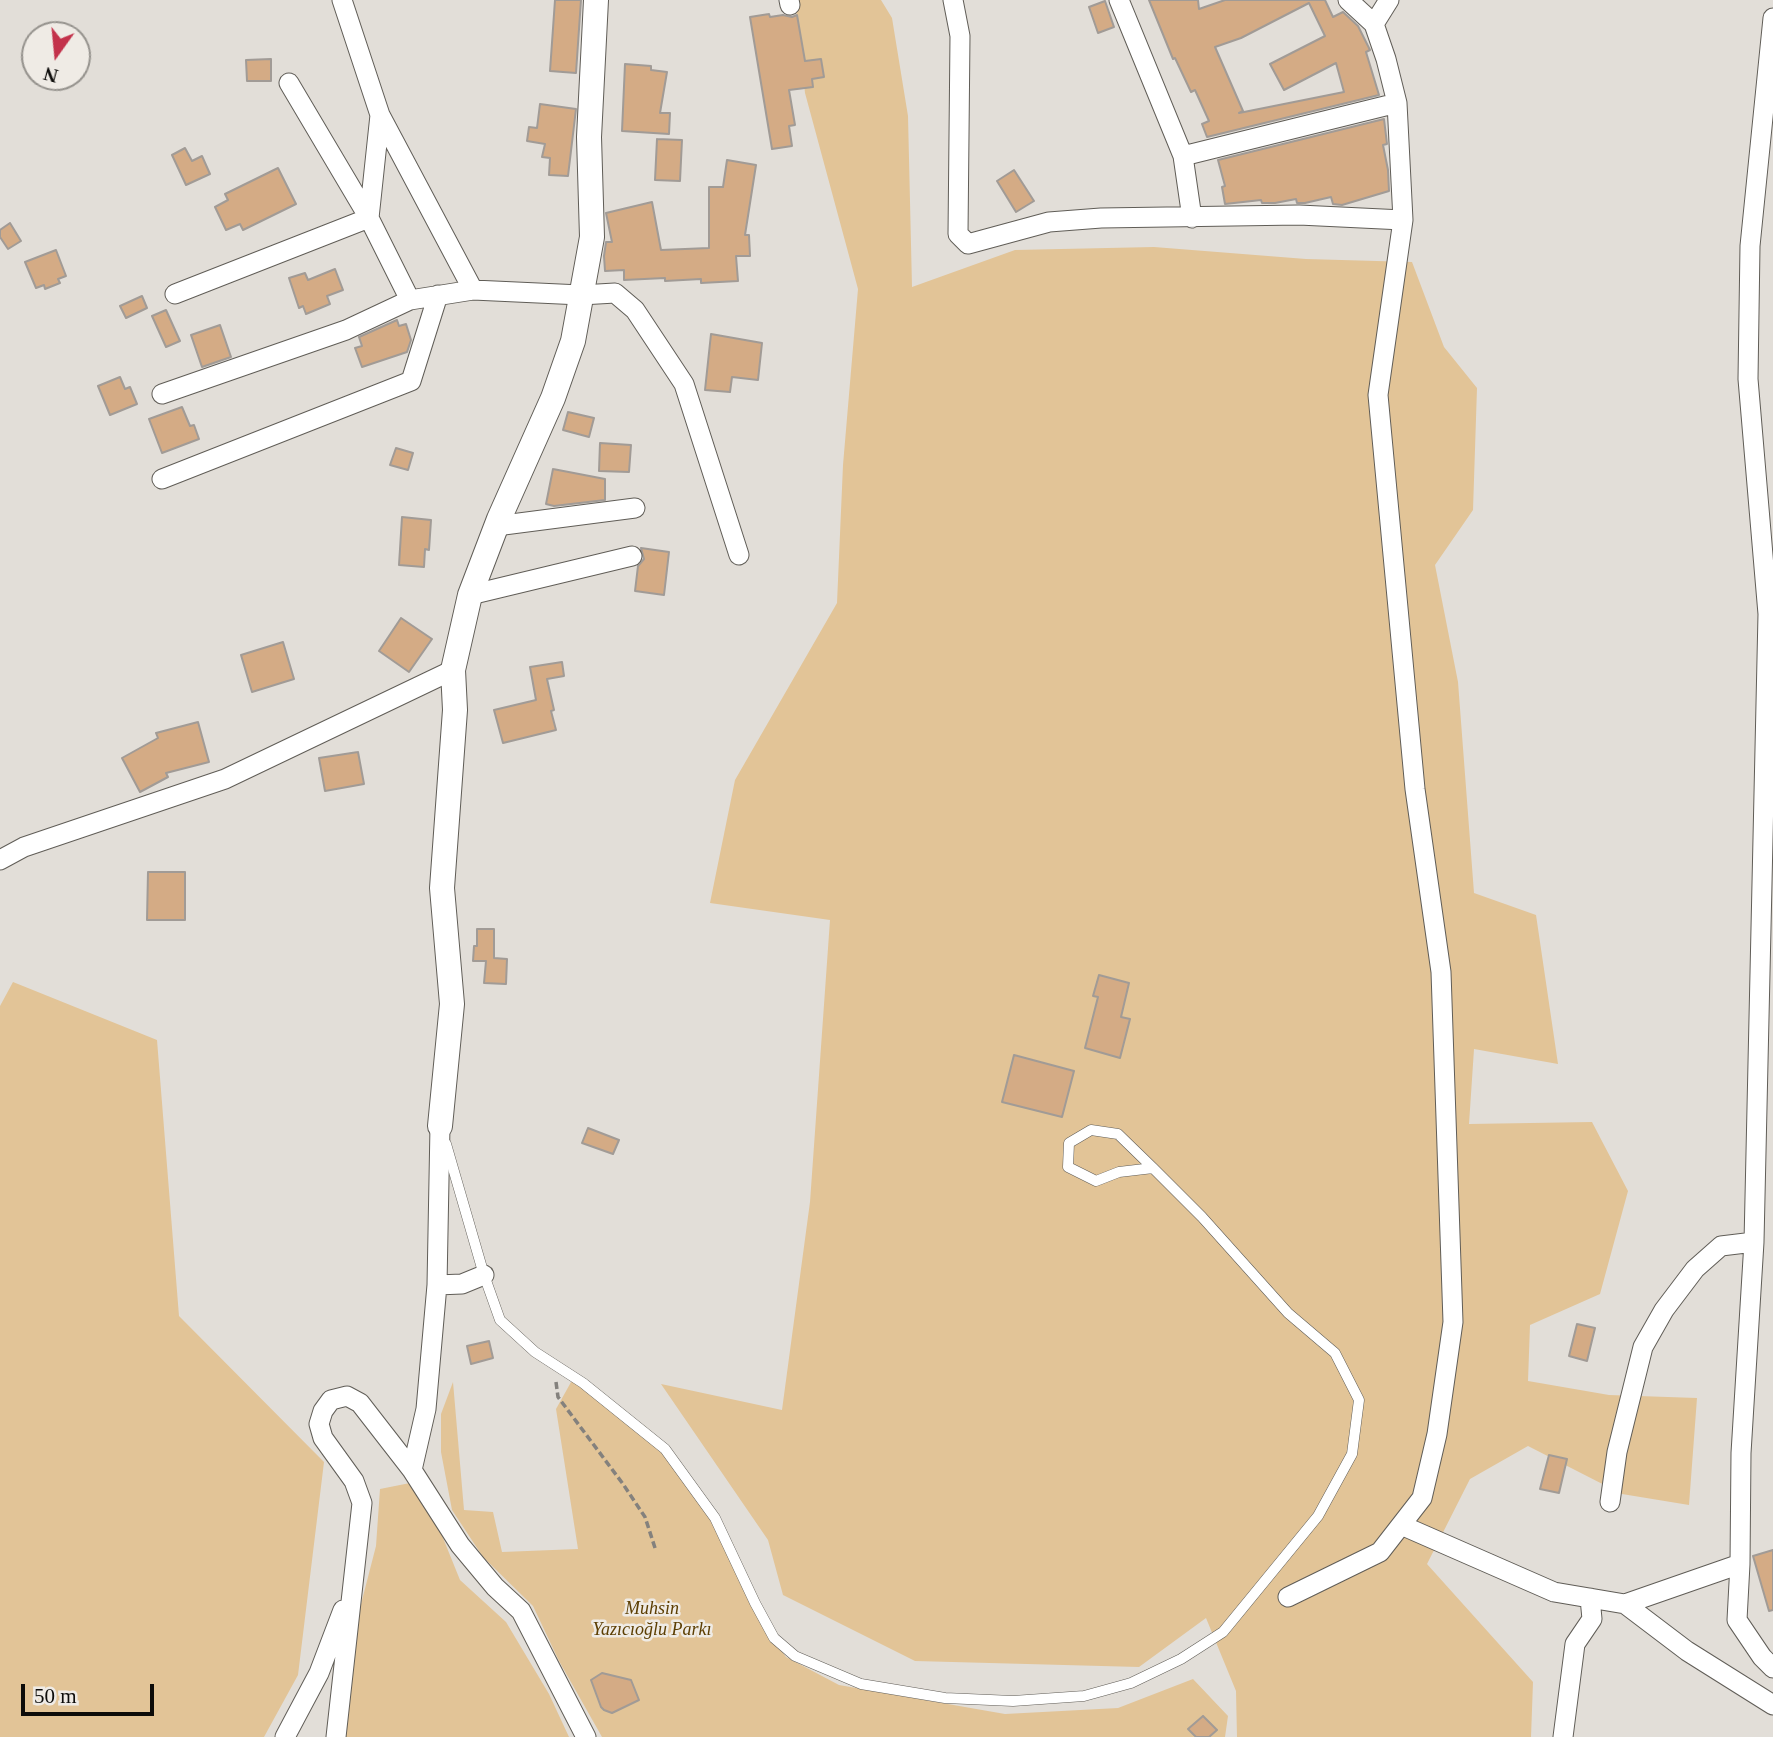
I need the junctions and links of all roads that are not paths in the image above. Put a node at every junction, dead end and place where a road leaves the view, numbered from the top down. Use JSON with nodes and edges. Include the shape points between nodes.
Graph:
{"nodes":[{"id":1,"x":342,"y":0,"type":"edge"},
{"id":2,"x":596,"y":0,"type":"edge"},
{"id":3,"x":953,"y":0,"type":"edge"},
{"id":4,"x":1119,"y":0,"type":"edge"},
{"id":5,"x":1348,"y":0,"type":"edge"},
{"id":6,"x":1388,"y":0,"type":"edge"},
{"id":7,"x":1773,"y":18,"type":"edge"},
{"id":8,"x":1374,"y":24,"type":"junction"},
{"id":9,"x":289,"y":83,"type":"dead end"},
{"id":10,"x":1396,"y":103,"type":"junction"},
{"id":11,"x":380,"y":115,"type":"junction"},
{"id":12,"x":1182,"y":156,"type":"junction"},
{"id":13,"x":369,"y":218,"type":"junction"},
{"id":14,"x":1192,"y":218,"type":"junction"},
{"id":15,"x":1403,"y":220,"type":"junction"},
{"id":16,"x":473,"y":290,"type":"junction"},
{"id":17,"x":175,"y":294,"type":"dead end"},
{"id":18,"x":438,"y":295,"type":"junction"},
{"id":19,"x":581,"y":295,"type":"junction"},
{"id":20,"x":410,"y":300,"type":"junction"},
{"id":21,"x":162,"y":394,"type":"dead end"},
{"id":22,"x":162,"y":479,"type":"dead end"},
{"id":23,"x":635,"y":508,"type":"dead end"},
{"id":24,"x":496,"y":526,"type":"junction"},
{"id":25,"x":739,"y":555,"type":"dead end"},
{"id":26,"x":632,"y":556,"type":"dead end"},
{"id":27,"x":1773,"y":589,"type":"edge"},
{"id":28,"x":470,"y":594,"type":"junction"},
{"id":29,"x":1771,"y":614,"type":"edge"},
{"id":30,"x":453,"y":670,"type":"junction"},
{"id":31,"x":1769,"y":700,"type":"edge"},
{"id":32,"x":0,"y":860,"type":"edge"},
{"id":33,"x":440,"y":1126,"type":"junction"},
{"id":34,"x":1153,"y":1168,"type":"junction"},
{"id":35,"x":1754,"y":1242,"type":"junction"},
{"id":36,"x":484,"y":1275,"type":"junction"},
{"id":37,"x":437,"y":1285,"type":"junction"},
{"id":38,"x":412,"y":1470,"type":"junction"},
{"id":39,"x":1610,"y":1502,"type":"dead end"},
{"id":40,"x":1401,"y":1525,"type":"junction"},
{"id":41,"x":1740,"y":1564,"type":"junction"},
{"id":42,"x":355,"y":1579,"type":"junction"},
{"id":43,"x":1287,"y":1597,"type":"dead end"},
{"id":44,"x":1590,"y":1598,"type":"junction"},
{"id":45,"x":1625,"y":1604,"type":"junction"},
{"id":46,"x":1773,"y":1668,"type":"edge"},
{"id":47,"x":1773,"y":1705,"type":"edge"},
{"id":48,"x":285,"y":1737,"type":"edge"},
{"id":49,"x":336,"y":1737,"type":"edge"},
{"id":50,"x":586,"y":1737,"type":"edge"},
{"id":51,"x":1563,"y":1737,"type":"edge"}],
"edges":[{"from":1,"to":11,"type":"street"},
{"from":2,"to":19,"type":"street","via":[[589,137],[592,237]]},
{"from":3,"to":14,"type":"street","via":[[960,36],[958,234],[968,244],[1049,222]]},
{"from":4,"to":12,"type":"street"},
{"from":5,"to":8,"type":"street"},
{"from":6,"to":8,"type":"street"},
{"from":7,"to":29,"type":"street","via":[[1750,246],[1748,379]]},
{"from":8,"to":10,"type":"street"},
{"from":9,"to":13,"type":"street"},
{"from":10,"to":12,"type":"street"},
{"from":10,"to":15,"type":"street"},
{"from":11,"to":13,"type":"street"},
{"from":11,"to":16,"type":"street"},
{"from":12,"to":14,"type":"street"},
{"from":13,"to":17,"type":"street"},
{"from":13,"to":20,"type":"street"},
{"from":14,"to":15,"type":"street","via":[[1298,215]]},
{"from":15,"to":40,"type":"street","via":[[1378,395],[1415,789],[1441,972],[1453,1322],[1437,1434],[1422,1498]]},
{"from":16,"to":18,"type":"street"},
{"from":16,"to":19,"type":"street"},
{"from":18,"to":20,"type":"street"},
{"from":18,"to":22,"type":"street","via":[[411,381]]},
{"from":19,"to":24,"type":"street","via":[[573,341],[553,398]]},
{"from":19,"to":25,"type":"street","via":[[615,293],[635,310],[684,384]]},
{"from":20,"to":21,"type":"street","via":[[346,330]]},
{"from":23,"to":24,"type":"street"},
{"from":24,"to":28,"type":"street"},
{"from":26,"to":28,"type":"street"},
{"from":27,"to":29,"type":"street"},
{"from":28,"to":30,"type":"street"},
{"from":29,"to":31,"type":"street"},
{"from":30,"to":32,"type":"street","via":[[225,779],[24,847]]},
{"from":30,"to":33,"type":"street","via":[[455,710],[442,888],[452,1004]]},
{"from":31,"to":35,"type":"street"},
{"from":33,"to":36,"type":"lane"},
{"from":33,"to":37,"type":"street"},
{"from":34,"to":34,"type":"lane","via":[[1118,1135],[1091,1130],[1069,1143],[1068,1167],[1096,1181],[1119,1172]]},
{"from":34,"to":36,"type":"lane","via":[[1288,1313],[1335,1353],[1359,1400],[1352,1454],[1318,1516],[1223,1632],[1131,1683],[1084,1696],[1013,1702],[945,1698],[861,1684],[795,1656],[774,1638],[715,1518],[665,1449],[583,1383],[535,1352],[500,1320]]},
{"from":35,"to":39,"type":"street","via":[[1721,1246],[1695,1269],[1648,1338],[1617,1452]]},
{"from":35,"to":41,"type":"street","via":[[1741,1453]]},
{"from":36,"to":37,"type":"street","via":[[462,1284]]},
{"from":37,"to":38,"type":"street","via":[[426,1409]]},
{"from":38,"to":42,"type":"street","via":[[360,1403],[347,1396],[331,1400],[319,1424],[323,1438],[354,1481],[362,1503]]},
{"from":38,"to":50,"type":"street","via":[[460,1545],[521,1611]]},
{"from":40,"to":43,"type":"street","via":[[1380,1552]]},
{"from":40,"to":44,"type":"street","via":[[1554,1592]]},
{"from":41,"to":45,"type":"street"},
{"from":41,"to":46,"type":"street","via":[[1737,1620]]},
{"from":42,"to":48,"type":"street","via":[[319,1673]]},
{"from":42,"to":49,"type":"street"},
{"from":44,"to":45,"type":"street"},
{"from":44,"to":51,"type":"street","via":[[1592,1619],[1575,1644]]},
{"from":45,"to":47,"type":"street","via":[[1687,1651]]}]}
